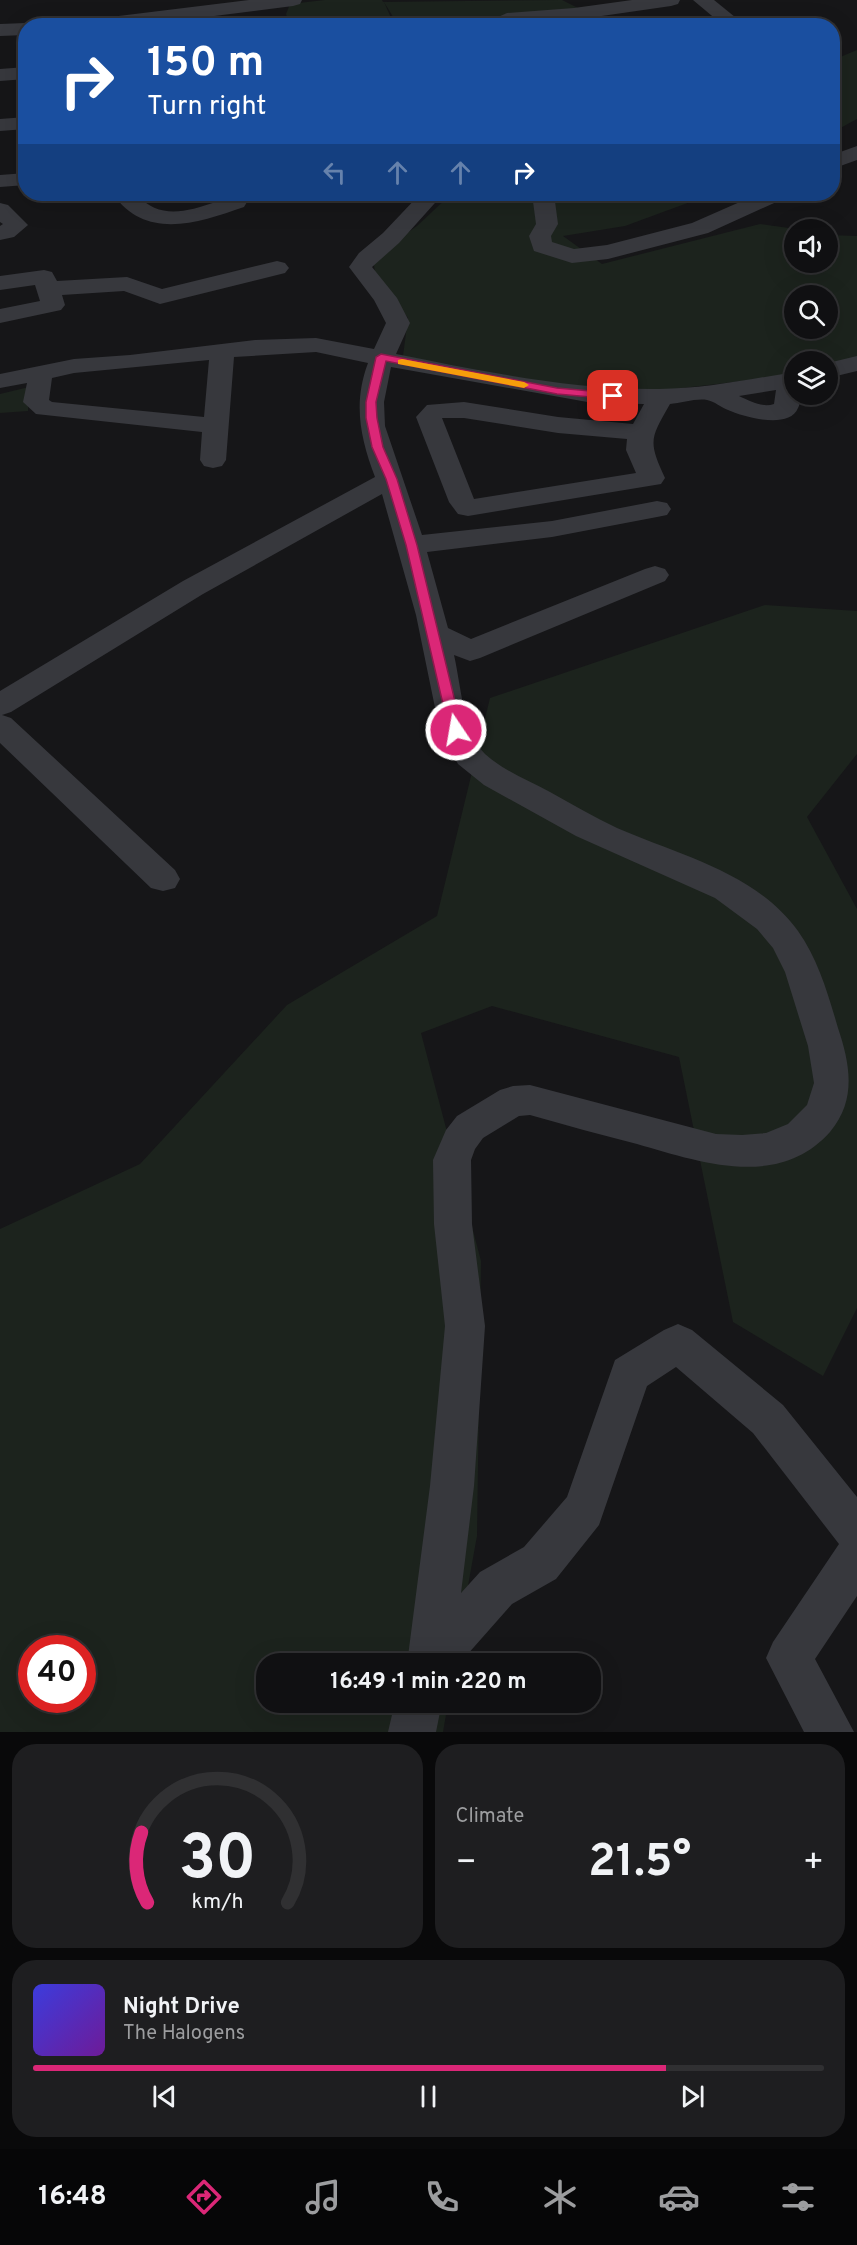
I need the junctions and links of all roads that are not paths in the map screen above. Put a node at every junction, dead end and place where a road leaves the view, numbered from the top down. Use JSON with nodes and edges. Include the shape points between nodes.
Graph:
{"nodes":[{"id":1,"x":293,"y":0,"type":"edge"},
{"id":2,"x":671,"y":0,"type":"edge"},
{"id":3,"x":702,"y":0,"type":"edge"},
{"id":4,"x":150,"y":18,"type":"edge"},
{"id":5,"x":520,"y":18,"type":"edge"},
{"id":6,"x":726,"y":18,"type":"edge"},
{"id":7,"x":18,"y":29,"type":"edge"},
{"id":8,"x":0,"y":30,"type":"edge"},
{"id":9,"x":18,"y":74,"type":"edge"},
{"id":10,"x":0,"y":75,"type":"edge"},
{"id":11,"x":18,"y":124,"type":"edge"},
{"id":12,"x":0,"y":125,"type":"edge"},
{"id":13,"x":857,"y":152,"type":"edge"},
{"id":14,"x":840,"y":159,"type":"edge"},
{"id":15,"x":18,"y":180,"type":"edge"},
{"id":16,"x":0,"y":181,"type":"edge"},
{"id":17,"x":131,"y":201,"type":"edge"},
{"id":18,"x":425,"y":201,"type":"edge"},
{"id":19,"x":544,"y":201,"type":"edge"},
{"id":20,"x":760,"y":201,"type":"edge"},
{"id":21,"x":236,"y":202,"type":"dead end"},
{"id":22,"x":0,"y":210,"type":"edge"},
{"id":23,"x":0,"y":233,"type":"edge"},
{"id":24,"x":276,"y":268,"type":"dead end"},
{"id":25,"x":0,"y":283,"type":"edge"},
{"id":26,"x":48,"y":289,"type":"junction"},
{"id":27,"x":0,"y":316,"type":"edge"},
{"id":28,"x":222,"y":350,"type":"junction"},
{"id":29,"x":381,"y":357,"type":"junction"},
{"id":30,"x":857,"y":363,"type":"edge"},
{"id":31,"x":838,"y":368,"type":"edge"},
{"id":32,"x":41,"y":371,"type":"junction"},
{"id":33,"x":0,"y":381,"type":"edge"},
{"id":34,"x":660,"y":397,"type":"junction"},
{"id":35,"x":787,"y":405,"type":"edge"},
{"id":36,"x":216,"y":426,"type":"junction"},
{"id":37,"x":641,"y":432,"type":"junction"},
{"id":38,"x":213,"y":460,"type":"dead end"},
{"id":39,"x":391,"y":479,"type":"junction"},
{"id":40,"x":657,"y":509,"type":"dead end"},
{"id":41,"x":411,"y":545,"type":"junction"},
{"id":42,"x":655,"y":575,"type":"dead end"},
{"id":43,"x":434,"y":633,"type":"junction"},
{"id":44,"x":0,"y":705,"type":"edge"},
{"id":45,"x":0,"y":726,"type":"edge"},
{"id":46,"x":163,"y":879,"type":"dead end"},
{"id":47,"x":857,"y":1532,"type":"edge"},
{"id":48,"x":857,"y":1557,"type":"edge"},
{"id":49,"x":429,"y":1653,"type":"edge"},
{"id":50,"x":444,"y":1653,"type":"edge"},
{"id":51,"x":417,"y":1713,"type":"edge"},
{"id":52,"x":412,"y":1732,"type":"edge"},
{"id":53,"x":830,"y":1732,"type":"edge"}],
"edges":[{"from":1,"to":4,"type":"street"},
{"from":2,"to":5,"type":"street"},
{"from":3,"to":6,"type":"street"},
{"from":7,"to":8,"type":"street"},
{"from":9,"to":10,"type":"street"},
{"from":11,"to":12,"type":"street"},
{"from":13,"to":14,"type":"street"},
{"from":15,"to":16,"type":"street"},
{"from":17,"to":21,"type":"street","via":[[141,212],[163,217],[202,214]]},
{"from":18,"to":29,"type":"street","via":[[360,267],[385,298],[398,323]]},
{"from":19,"to":20,"type":"street","via":[[546,224],[540,236],[542,246],[572,256],[608,252],[700,228]]},
{"from":22,"to":23,"type":"street","via":[[17,225]]},
{"from":24,"to":26,"type":"street","via":[[160,297],[127,284]]},
{"from":25,"to":26,"type":"street","via":[[44,277]]},
{"from":26,"to":27,"type":"street","via":[[53,305]]},
{"from":28,"to":29,"type":"street","via":[[316,345]]},
{"from":28,"to":32,"type":"street"},
{"from":28,"to":36,"type":"street"},
{"from":29,"to":34,"type":"street","via":[[557,391]]},
{"from":29,"to":39,"type":"street","via":[[371,418],[377,447]]},
{"from":30,"to":31,"type":"street"},
{"from":32,"to":33,"type":"street"},
{"from":32,"to":36,"type":"street","via":[[36,402],[45,409]]},
{"from":34,"to":35,"type":"street","via":[[710,392],[758,413],[779,413]]},
{"from":34,"to":37,"type":"street"},
{"from":36,"to":38,"type":"street"},
{"from":37,"to":37,"type":"street","via":[[558,425],[464,410],[436,410],[429,417],[462,502],[468,508],[652,478],[639,450]]},
{"from":39,"to":41,"type":"street"},
{"from":39,"to":44,"type":"street","via":[[242,560]]},
{"from":40,"to":41,"type":"street","via":[[552,529]]},
{"from":41,"to":43,"type":"street"},
{"from":42,"to":43,"type":"street","via":[[470,651]]},
{"from":43,"to":49,"type":"street","via":[[460,745],[470,759],[604,836],[684,869],[738,896],[766,916],[786,940],[806,985],[833,1068],[823,1116],[804,1134],[779,1146],[746,1153],[716,1150],[530,1100],[513,1101],[471,1127],[459,1141],[452,1160],[453,1224],[465,1326],[463,1366],[452,1486]]},
{"from":45,"to":46,"type":"street"},
{"from":47,"to":50,"type":"street","via":[[768,1419],[678,1343],[630,1374],[584,1510],[540,1563],[496,1588]]},
{"from":48,"to":53,"type":"street","via":[[789,1658]]},
{"from":51,"to":52,"type":"street"}]}
